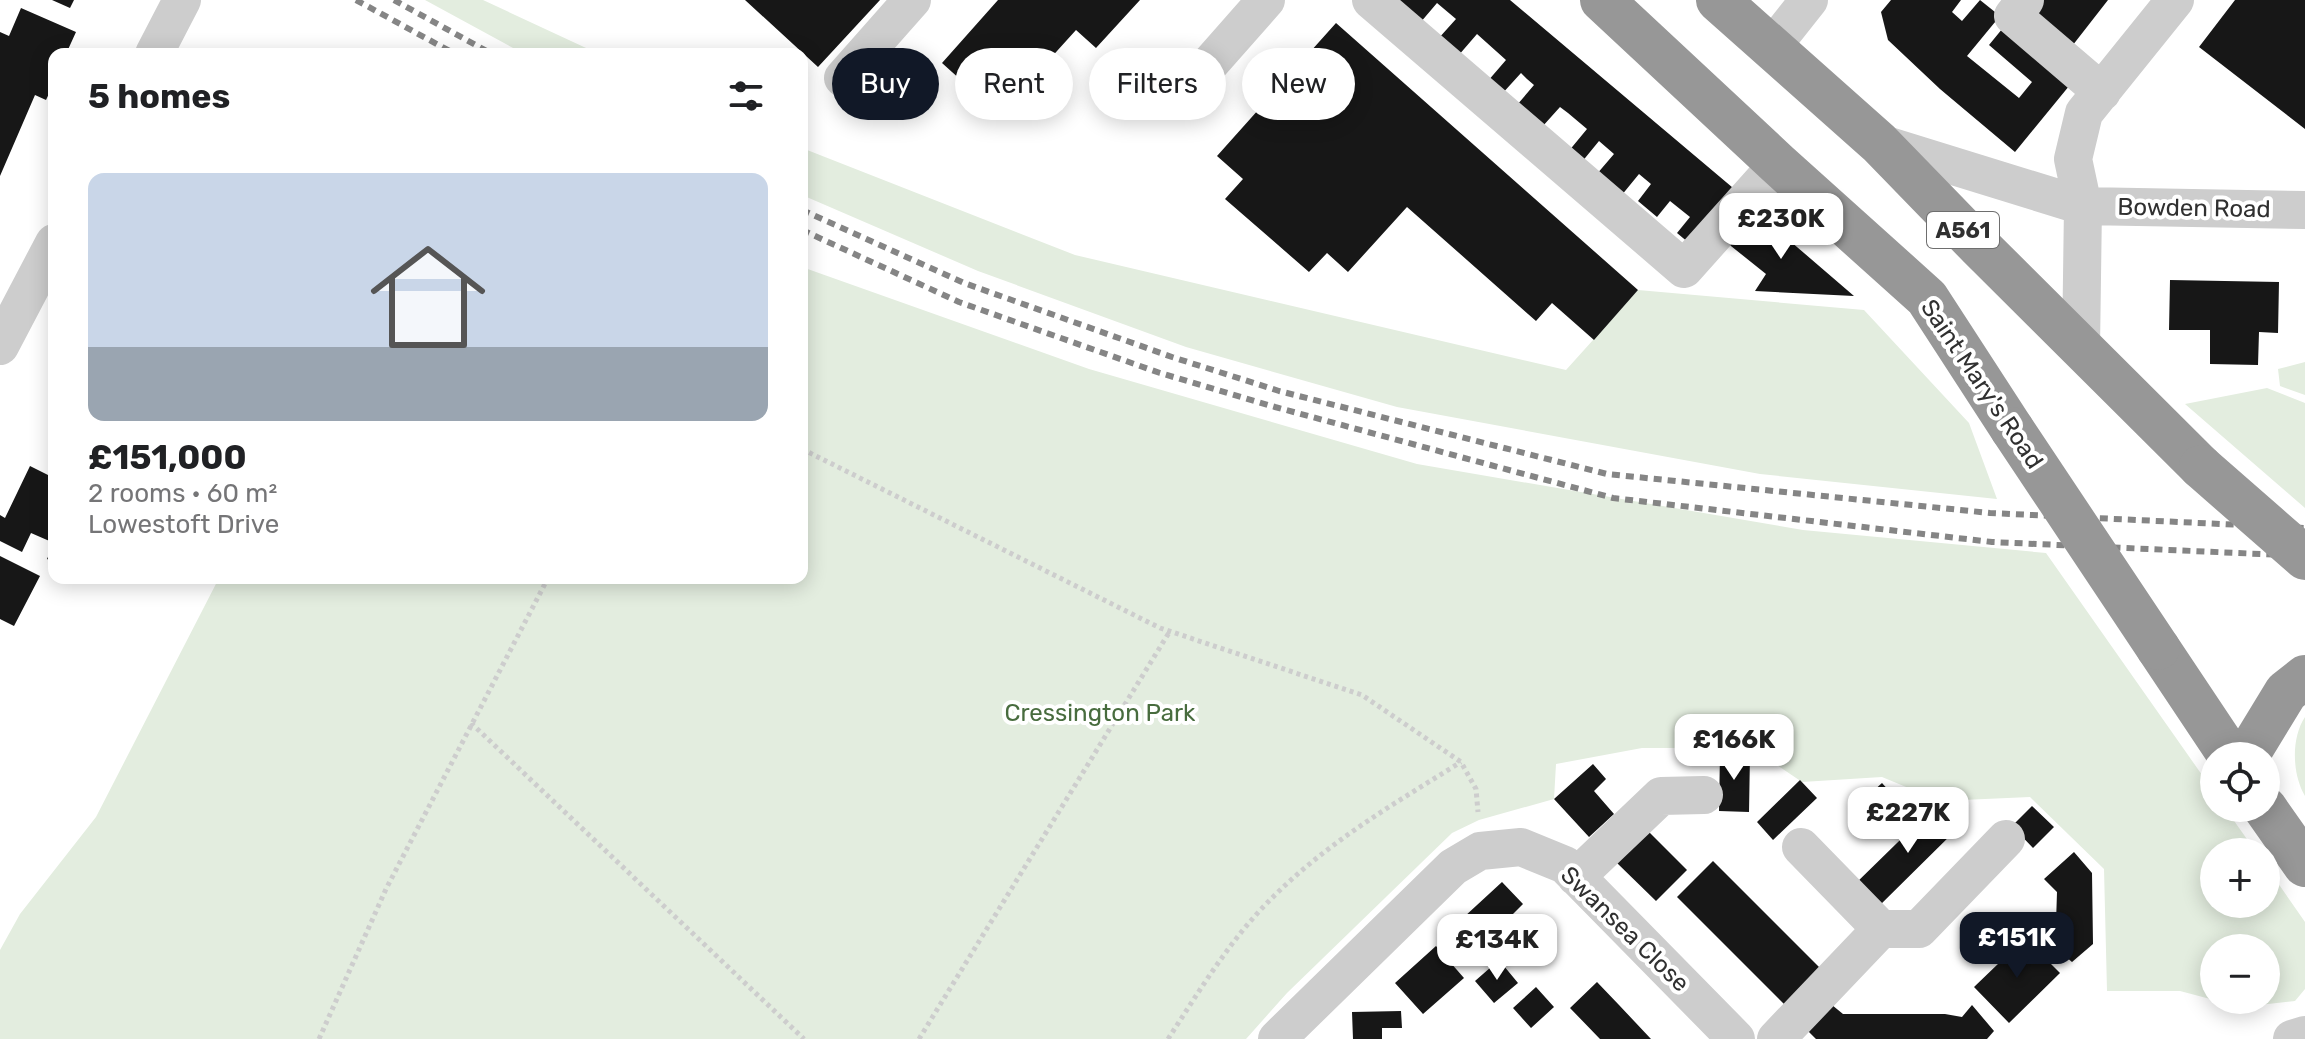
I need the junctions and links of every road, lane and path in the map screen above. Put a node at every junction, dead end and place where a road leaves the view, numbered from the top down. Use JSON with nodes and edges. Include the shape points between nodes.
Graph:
{"nodes":[{"id":1,"x":182,"y":0,"type":"edge"},
{"id":2,"x":912,"y":0,"type":"edge"},
{"id":3,"x":1266,"y":0,"type":"edge"},
{"id":4,"x":1371,"y":0,"type":"edge"},
{"id":5,"x":1602,"y":0,"type":"edge"},
{"id":6,"x":1718,"y":0,"type":"edge"},
{"id":7,"x":1809,"y":0,"type":"edge"},
{"id":8,"x":2025,"y":0,"type":"edge"},
{"id":9,"x":2175,"y":0,"type":"edge"},
{"id":10,"x":157,"y":48,"type":"edge"},
{"id":11,"x":870,"y":48,"type":"edge"},
{"id":12,"x":1224,"y":48,"type":"edge"},
{"id":13,"x":1771,"y":48,"type":"junction"},
{"id":14,"x":2102,"y":92,"type":"junction"},
{"id":15,"x":1879,"y":143,"type":"junction"},
{"id":16,"x":1778,"y":164,"type":"junction"},
{"id":17,"x":2083,"y":206,"type":"junction"},
{"id":18,"x":2305,"y":210,"type":"edge"},
{"id":19,"x":48,"y":254,"type":"edge"},
{"id":20,"x":0,"y":346,"type":"edge"},
{"id":21,"x":2081,"y":348,"type":"junction"},
{"id":22,"x":808,"y":452,"type":"edge"},
{"id":23,"x":2305,"y":558,"type":"edge"},
{"id":24,"x":545,"y":584,"type":"edge"},
{"id":25,"x":1171,"y":631,"type":"junction"},
{"id":26,"x":2305,"y":677,"type":"edge"},
{"id":27,"x":471,"y":723,"type":"junction"},
{"id":28,"x":2221,"y":742,"type":"edge"},
{"id":29,"x":2256,"y":742,"type":"edge"},
{"id":30,"x":1461,"y":762,"type":"junction"},
{"id":31,"x":1704,"y":795,"type":"dead end"},
{"id":32,"x":2275,"y":822,"type":"edge"},
{"id":33,"x":2006,"y":839,"type":"dead end"},
{"id":34,"x":1801,"y":847,"type":"dead end"},
{"id":35,"x":1480,"y":851,"type":"junction"},
{"id":36,"x":2305,"y":865,"type":"edge"},
{"id":37,"x":1576,"y":877,"type":"junction"},
{"id":38,"x":1881,"y":929,"type":"junction"},
{"id":39,"x":2305,"y":1035,"type":"edge"},
{"id":40,"x":1283,"y":1037,"type":"edge"},
{"id":41,"x":319,"y":1039,"type":"edge"},
{"id":42,"x":804,"y":1039,"type":"edge"},
{"id":43,"x":919,"y":1039,"type":"edge"},
{"id":44,"x":1168,"y":1039,"type":"edge"},
{"id":45,"x":1736,"y":1039,"type":"edge"},
{"id":46,"x":1776,"y":1039,"type":"edge"},
{"id":47,"x":2292,"y":1039,"type":"edge"}],
"edges":[{"from":1,"to":10,"type":"street"},
{"from":2,"to":11,"type":"street"},
{"from":3,"to":12,"type":"street"},
{"from":4,"to":16,"type":"street","via":[[1684,269]]},
{"from":5,"to":16,"type":"highway","name":"Saint Mary's Road"},
{"from":6,"to":13,"type":"highway","number":"A561"},
{"from":7,"to":13,"type":"street"},
{"from":8,"to":14,"type":"street","via":[[2013,16]]},
{"from":9,"to":14,"type":"street"},
{"from":13,"to":15,"type":"highway","number":"A561"},
{"from":14,"to":17,"type":"street","via":[[2084,113],[2073,159]]},
{"from":15,"to":17,"type":"street","name":"Bowden Road"},
{"from":15,"to":21,"type":"highway","number":"A561"},
{"from":16,"to":28,"type":"highway","name":"Saint Mary's Road","bridge":true,"via":[[1927,298]]},
{"from":17,"to":18,"type":"street","name":"Bowden Road"},
{"from":17,"to":21,"type":"street","name":"Bowden Road"},
{"from":19,"to":20,"type":"street"},
{"from":21,"to":23,"type":"highway","number":"A561","bridge":true,"via":[[2201,467]]},
{"from":22,"to":25,"type":"path"},
{"from":24,"to":27,"type":"path"},
{"from":25,"to":30,"type":"path","via":[[1362,695]]},
{"from":25,"to":43,"type":"path"},
{"from":26,"to":29,"type":"highway","via":[[2286,692]]},
{"from":27,"to":41,"type":"path","via":[[386,889]]},
{"from":27,"to":42,"type":"path"},
{"from":30,"to":35,"type":"path","via":[[1476,789]]},
{"from":30,"to":44,"type":"path","via":[[1343,836],[1272,897],[1219,961]]},
{"from":31,"to":37,"type":"street","via":[[1661,796]]},
{"from":32,"to":36,"type":"highway"},
{"from":33,"to":38,"type":"street","via":[[1919,929]]},
{"from":34,"to":38,"type":"street"},
{"from":35,"to":37,"type":"street","name":"Swansea Close","via":[[1521,847],[1565,865]]},
{"from":35,"to":40,"type":"street","name":"Swansea Close","via":[[1453,867]]},
{"from":37,"to":45,"type":"street","name":"Swansea Close"},
{"from":38,"to":46,"type":"street"},
{"from":39,"to":47,"type":"street"}]}
